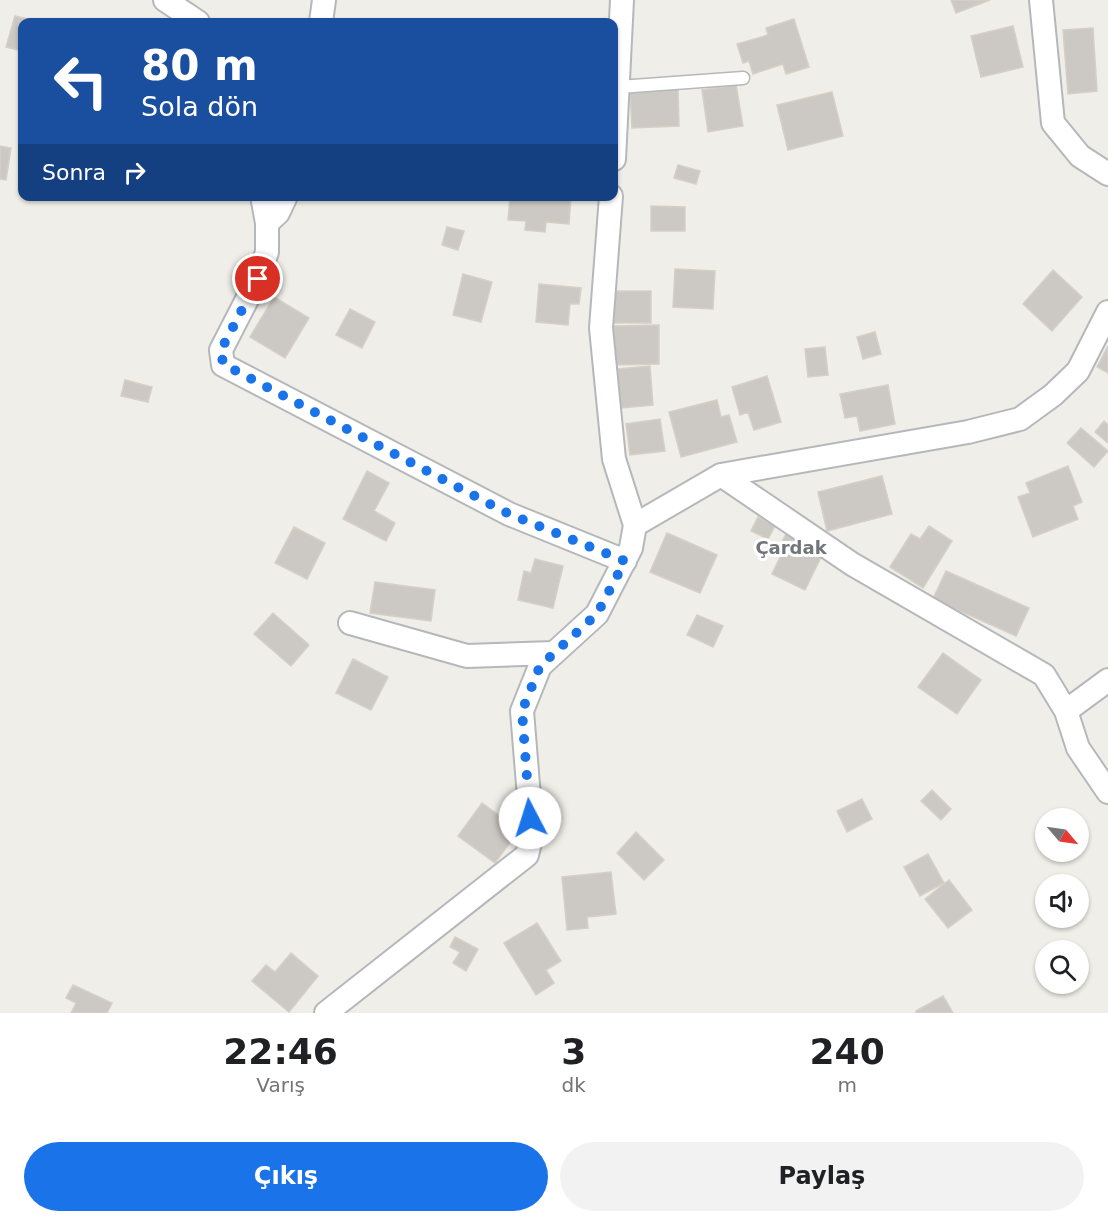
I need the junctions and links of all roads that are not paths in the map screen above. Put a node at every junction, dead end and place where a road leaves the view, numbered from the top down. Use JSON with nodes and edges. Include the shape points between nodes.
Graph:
{"nodes":[{"id":1,"x":165,"y":0,"type":"edge"},
{"id":2,"x":324,"y":0,"type":"edge"},
{"id":3,"x":622,"y":0,"type":"edge"},
{"id":4,"x":1041,"y":0,"type":"edge"},
{"id":5,"x":192,"y":18,"type":"edge"},
{"id":6,"x":322,"y":18,"type":"edge"},
{"id":7,"x":743,"y":78,"type":"dead end"},
{"id":8,"x":619,"y":87,"type":"junction"},
{"id":9,"x":618,"y":101,"type":"edge"},
{"id":10,"x":1108,"y":174,"type":"edge"},
{"id":11,"x":263,"y":201,"type":"edge"},
{"id":12,"x":284,"y":201,"type":"edge"},
{"id":13,"x":611,"y":201,"type":"edge"},
{"id":14,"x":267,"y":223,"type":"junction"},
{"id":15,"x":1108,"y":312,"type":"edge"},
{"id":16,"x":721,"y":475,"type":"junction"},
{"id":17,"x":635,"y":525,"type":"junction"},
{"id":18,"x":625,"y":561,"type":"junction"},
{"id":19,"x":350,"y":623,"type":"dead end"},
{"id":20,"x":554,"y":653,"type":"junction"},
{"id":21,"x":1108,"y":680,"type":"edge"},
{"id":22,"x":1066,"y":711,"type":"junction"},
{"id":23,"x":1108,"y":792,"type":"edge"},
{"id":24,"x":326,"y":1013,"type":"edge"}],
"edges":[{"from":1,"to":5,"type":"street"},
{"from":2,"to":6,"type":"street"},
{"from":3,"to":8,"type":"street"},
{"from":4,"to":10,"type":"street","via":[[1053,123],[1080,156]]},
{"from":7,"to":8,"type":"lane"},
{"from":8,"to":9,"type":"street"},
{"from":11,"to":14,"type":"street"},
{"from":12,"to":14,"type":"street"},
{"from":13,"to":17,"type":"street","via":[[601,328],[614,459]]},
{"from":14,"to":18,"type":"street","via":[[267,252],[258,279],[221,350],[223,364],[509,514]]},
{"from":15,"to":16,"type":"street","via":[[1078,371],[1020,419],[957,434]]},
{"from":16,"to":17,"type":"street"},
{"from":16,"to":22,"type":"street","via":[[852,564],[1044,675]]},
{"from":17,"to":18,"type":"street","via":[[632,548]]},
{"from":18,"to":20,"type":"street","via":[[597,614]]},
{"from":19,"to":20,"type":"street","via":[[467,656]]},
{"from":20,"to":24,"type":"street","via":[[540,666],[522,711],[532,834],[527,855]]},
{"from":21,"to":22,"type":"street"},
{"from":22,"to":23,"type":"street","via":[[1078,748]]}]}
